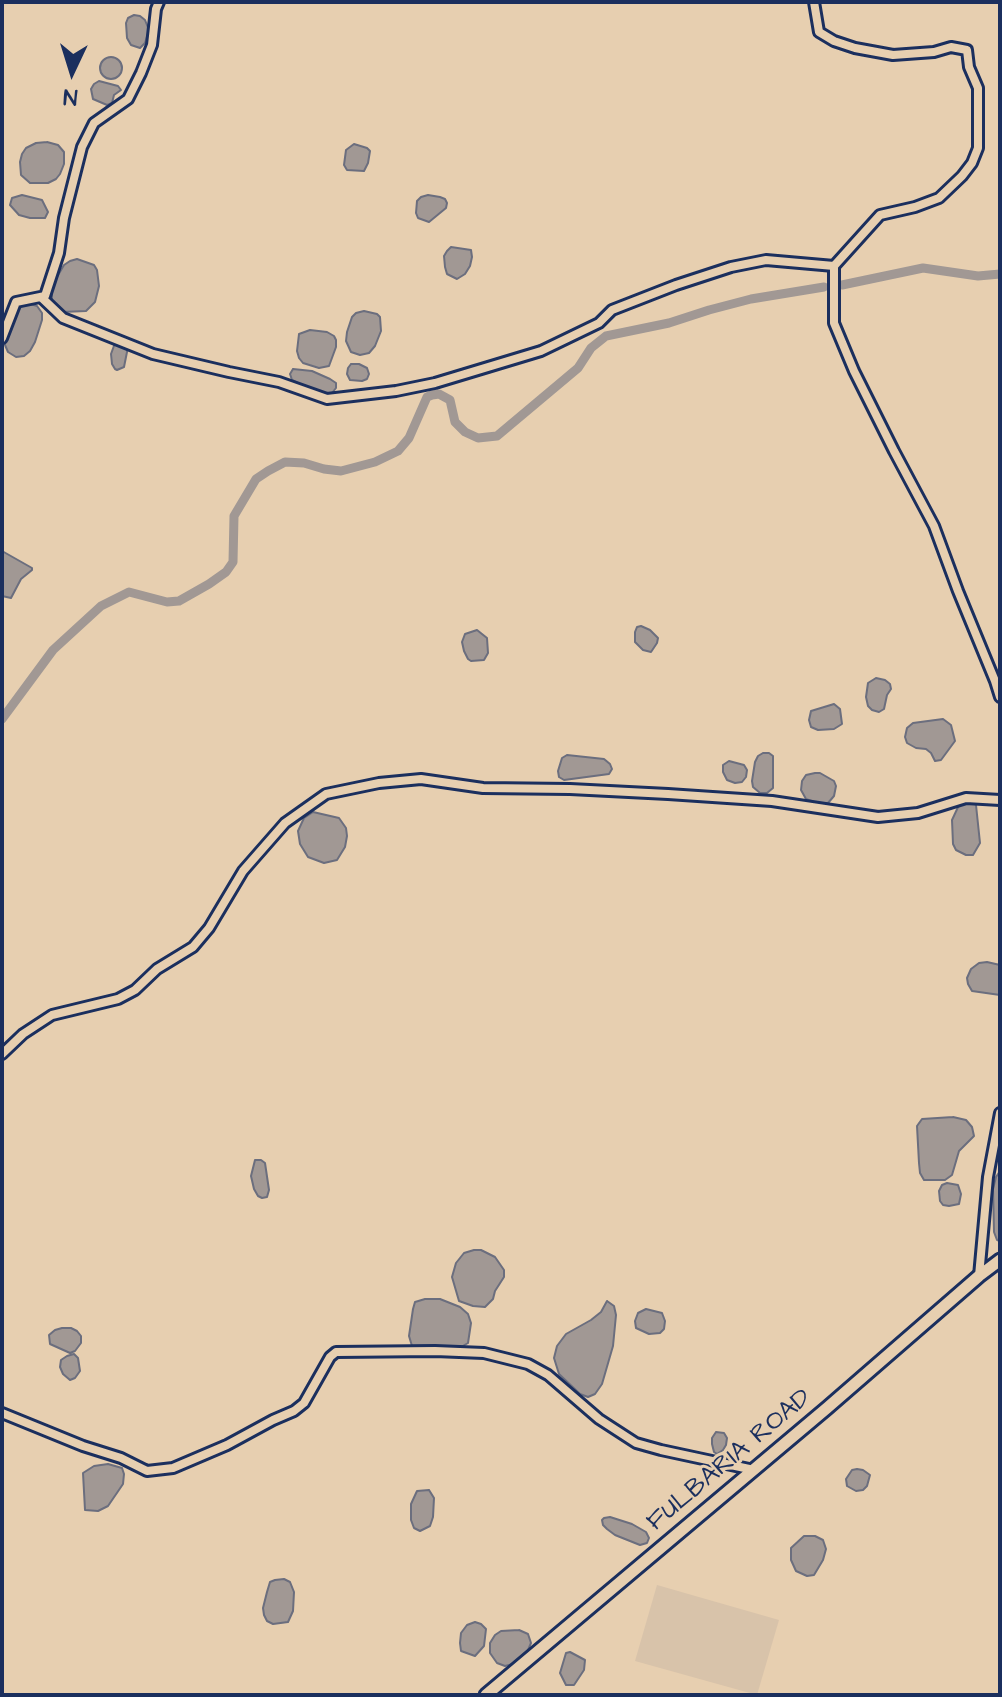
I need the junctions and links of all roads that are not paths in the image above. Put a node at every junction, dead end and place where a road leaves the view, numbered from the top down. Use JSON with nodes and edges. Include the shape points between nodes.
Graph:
{"nodes":[{"id":1,"x":159,"y":2,"type":"edge"},
{"id":2,"x":814,"y":2,"type":"edge"},
{"id":3,"x":834,"y":266,"type":"junction"},
{"id":4,"x":42,"y":298,"type":"junction"},
{"id":5,"x":2,"y":338,"type":"edge"},
{"id":6,"x":1000,"y":697,"type":"edge"},
{"id":7,"x":1000,"y":800,"type":"edge"},
{"id":8,"x":2,"y":1054,"type":"edge"},
{"id":9,"x":1000,"y":1113,"type":"edge"},
{"id":10,"x":1000,"y":1260,"type":"edge"},
{"id":11,"x":979,"y":1276,"type":"junction"},
{"id":12,"x":2,"y":1413,"type":"edge"},
{"id":13,"x":754,"y":1470,"type":"junction"},
{"id":14,"x":486,"y":1695,"type":"edge"}],
"edges":[{"from":1,"to":4,"type":"street","via":[[152,45],[128,99],[94,123],[82,147],[59,253]]},
{"from":2,"to":3,"type":"street","via":[[819,32],[855,48],[893,55],[951,47],[967,50],[978,88],[978,148],[962,176],[939,198],[880,215]]},
{"from":3,"to":4,"type":"street","via":[[766,260],[731,267],[612,310],[599,323],[541,351],[435,383],[327,399],[279,382],[153,354],[63,318]]},
{"from":3,"to":6,"type":"street","via":[[834,323],[934,526]]},
{"from":4,"to":5,"type":"street","via":[[16,302]]},
{"from":7,"to":8,"type":"street","via":[[966,798],[918,813],[878,817],[772,801],[483,788],[421,779],[326,794],[285,823],[243,871],[193,947],[118,999],[52,1015]]},
{"from":9,"to":11,"type":"street"},
{"from":10,"to":11,"type":"main road","name":"FULBARIA ROAD"},
{"from":11,"to":13,"type":"main road","name":"FULBARIA ROAD"},
{"from":12,"to":13,"type":"street","via":[[147,1471],[173,1468],[294,1411],[336,1352],[484,1353],[548,1375],[636,1443]]},
{"from":13,"to":14,"type":"main road","name":"FULBARIA ROAD"}]}
